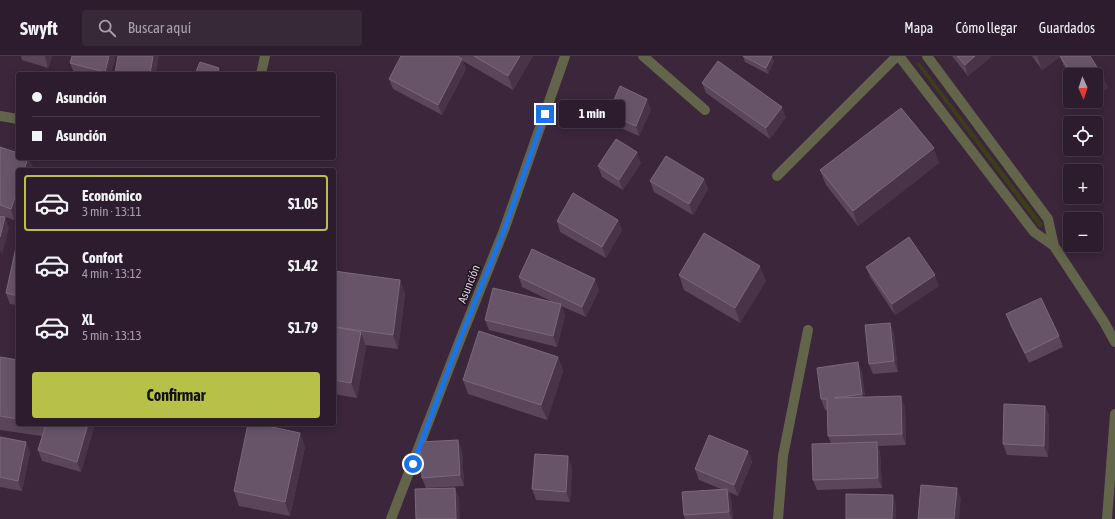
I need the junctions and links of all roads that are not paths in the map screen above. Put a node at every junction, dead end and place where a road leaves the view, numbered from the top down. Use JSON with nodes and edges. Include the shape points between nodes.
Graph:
{"nodes":[{"id":1,"x":264,"y":56,"type":"edge"},
{"id":2,"x":565,"y":56,"type":"edge"},
{"id":3,"x":643,"y":56,"type":"edge"},
{"id":4,"x":898,"y":56,"type":"edge"},
{"id":5,"x":927,"y":56,"type":"edge"},
{"id":6,"x":261,"y":72,"type":"edge"},
{"id":7,"x":705,"y":110,"type":"dead end"},
{"id":8,"x":0,"y":116,"type":"edge"},
{"id":9,"x":16,"y":119,"type":"edge"},
{"id":10,"x":777,"y":176,"type":"dead end"},
{"id":11,"x":1054,"y":246,"type":"junction"},
{"id":12,"x":808,"y":330,"type":"dead end"},
{"id":13,"x":1115,"y":342,"type":"edge"},
{"id":14,"x":1115,"y":414,"type":"edge"},
{"id":15,"x":391,"y":519,"type":"edge"},
{"id":16,"x":778,"y":519,"type":"edge"},
{"id":17,"x":1107,"y":519,"type":"edge"}],
"edges":[{"from":1,"to":6,"type":"street"},
{"from":2,"to":15,"type":"street","name":"Asunción","via":[[504,230]]},
{"from":3,"to":7,"type":"street"},
{"from":4,"to":10,"type":"street"},
{"from":4,"to":11,"type":"street","via":[[1034,232]]},
{"from":5,"to":11,"type":"street","via":[[1048,220]]},
{"from":8,"to":9,"type":"street"},
{"from":11,"to":13,"type":"street"},
{"from":12,"to":16,"type":"street","via":[[783,456]]},
{"from":14,"to":17,"type":"street"}]}
